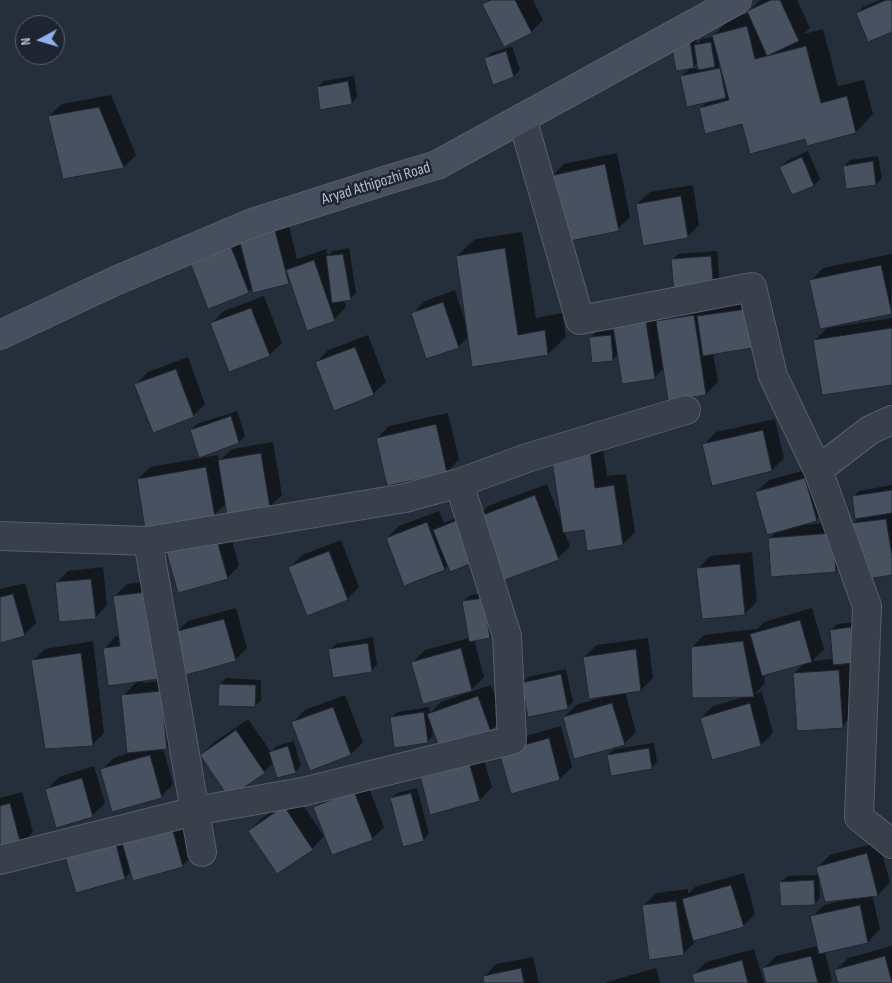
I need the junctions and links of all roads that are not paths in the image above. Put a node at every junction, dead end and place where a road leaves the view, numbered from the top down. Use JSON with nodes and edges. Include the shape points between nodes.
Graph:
{"nodes":[{"id":1,"x":737,"y":0,"type":"edge"},
{"id":2,"x":522,"y":118,"type":"junction"},
{"id":3,"x":0,"y":336,"type":"edge"},
{"id":4,"x":686,"y":410,"type":"dead end"},
{"id":5,"x":892,"y":420,"type":"edge"},
{"id":6,"x":818,"y":470,"type":"junction"},
{"id":7,"x":459,"y":483,"type":"junction"},
{"id":8,"x":0,"y":536,"type":"edge"},
{"id":9,"x":148,"y":541,"type":"junction"},
{"id":10,"x":195,"y":811,"type":"junction"},
{"id":11,"x":892,"y":844,"type":"edge"},
{"id":12,"x":202,"y":852,"type":"dead end"},
{"id":13,"x":0,"y":860,"type":"edge"}],
"edges":[{"from":1,"to":2,"type":"street","name":"Aryad Athipozhi Road"},
{"from":2,"to":3,"type":"street","name":"Aryad Athipozhi Road","via":[[437,165],[252,223],[115,281]]},
{"from":2,"to":6,"type":"street","via":[[580,320],[752,287],[772,376]]},
{"from":4,"to":7,"type":"street","via":[[527,458]]},
{"from":5,"to":6,"type":"street","via":[[870,430]]},
{"from":6,"to":11,"type":"street","via":[[868,606],[859,817]]},
{"from":7,"to":9,"type":"street","via":[[405,498]]},
{"from":7,"to":10,"type":"street","via":[[507,636],[512,740],[302,792]]},
{"from":8,"to":9,"type":"street"},
{"from":9,"to":10,"type":"street"},
{"from":10,"to":12,"type":"street"},
{"from":10,"to":13,"type":"street"}]}
